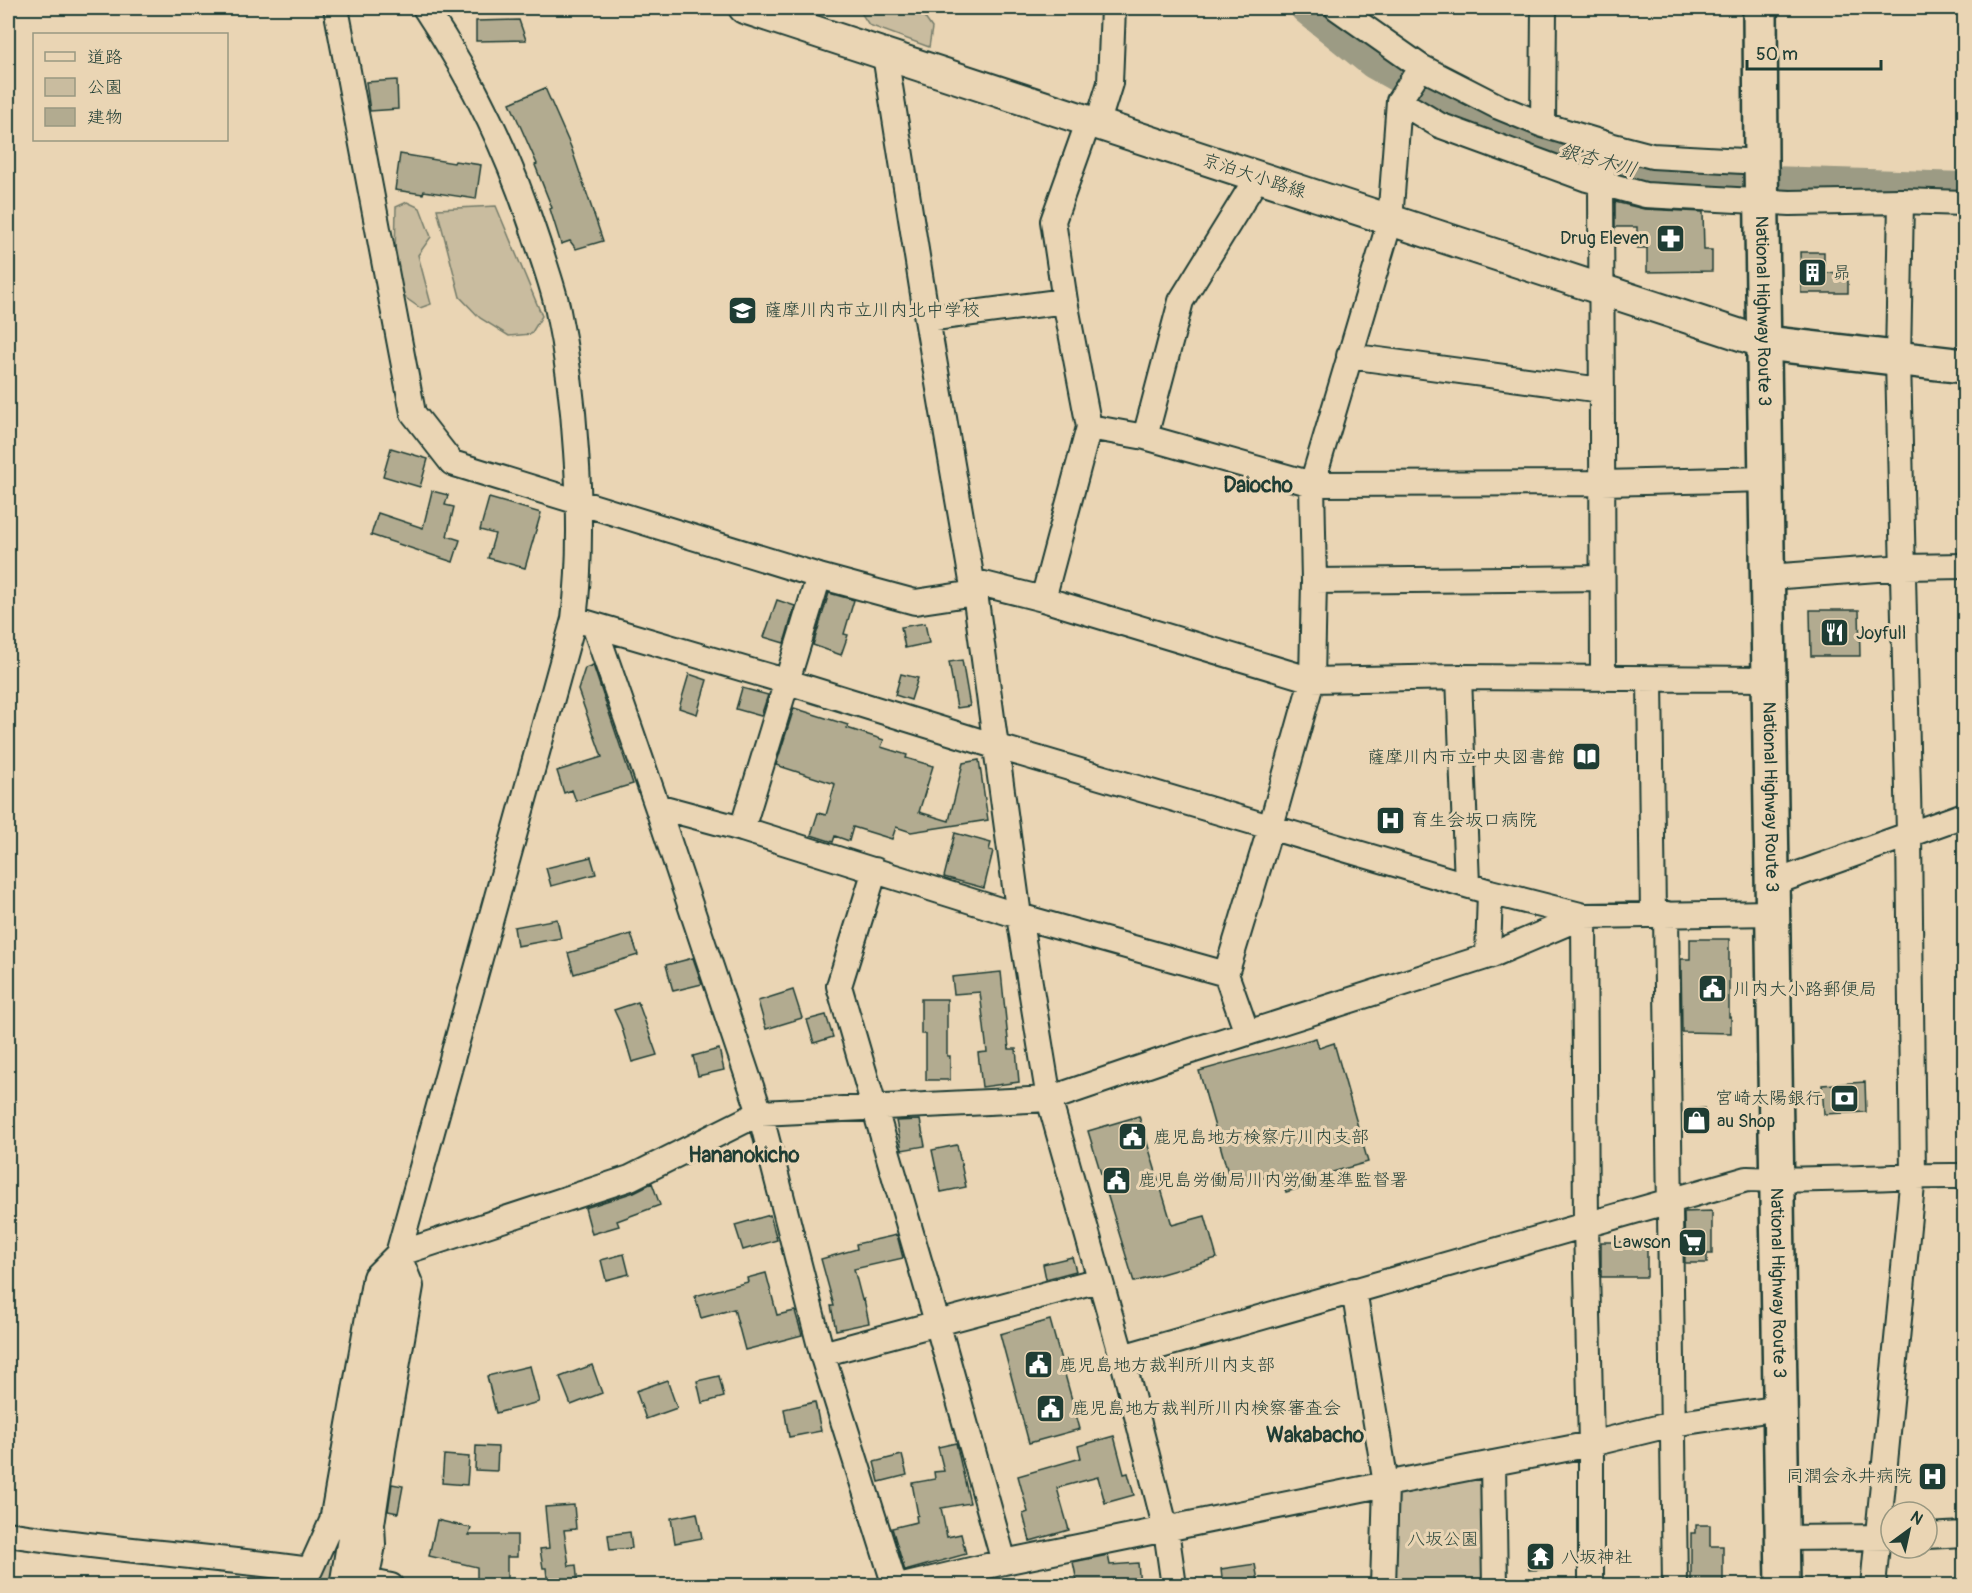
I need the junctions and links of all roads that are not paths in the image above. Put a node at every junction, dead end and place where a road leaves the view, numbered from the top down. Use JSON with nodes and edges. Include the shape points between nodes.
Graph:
{"nodes":[{"id":1,"x":336,"y":8,"type":"edge"},
{"id":2,"x":425,"y":8,"type":"edge"},
{"id":3,"x":744,"y":8,"type":"edge"},
{"id":4,"x":1113,"y":8,"type":"edge"},
{"id":5,"x":1337,"y":8,"type":"edge"},
{"id":6,"x":1544,"y":8,"type":"edge"},
{"id":7,"x":1761,"y":8,"type":"edge"},
{"id":8,"x":885,"y":55,"type":"junction"},
{"id":9,"x":1420,"y":69,"type":"junction"},
{"id":10,"x":1401,"y":98,"type":"junction"},
{"id":11,"x":1092,"y":124,"type":"junction"},
{"id":12,"x":1543,"y":125,"type":"junction"},
{"id":13,"x":1605,"y":147,"type":"junction"},
{"id":14,"x":1258,"y":176,"type":"junction"},
{"id":15,"x":1601,"y":180,"type":"junction"},
{"id":16,"x":1762,"y":182,"type":"junction"},
{"id":17,"x":1901,"y":201,"type":"junction"},
{"id":18,"x":1965,"y":203,"type":"edge"},
{"id":19,"x":1390,"y":221,"type":"junction"},
{"id":20,"x":1600,"y":289,"type":"junction"},
{"id":21,"x":1065,"y":301,"type":"junction"},
{"id":22,"x":927,"y":319,"type":"junction"},
{"id":23,"x":1765,"y":343,"type":"junction"},
{"id":24,"x":1349,"y":356,"type":"junction"},
{"id":25,"x":1898,"y":359,"type":"junction"},
{"id":26,"x":1965,"y":366,"type":"edge"},
{"id":27,"x":1601,"y":390,"type":"junction"},
{"id":28,"x":1089,"y":427,"type":"junction"},
{"id":29,"x":1145,"y":437,"type":"junction"},
{"id":30,"x":1767,"y":480,"type":"junction"},
{"id":31,"x":1603,"y":483,"type":"junction"},
{"id":32,"x":1312,"y":484,"type":"junction"},
{"id":33,"x":580,"y":502,"type":"junction"},
{"id":34,"x":1965,"y":566,"type":"edge"},
{"id":35,"x":1904,"y":567,"type":"junction"},
{"id":36,"x":819,"y":576,"type":"junction"},
{"id":37,"x":1769,"y":577,"type":"junction"},
{"id":38,"x":1602,"y":578,"type":"junction"},
{"id":39,"x":1314,"y":581,"type":"junction"},
{"id":40,"x":973,"y":587,"type":"junction"},
{"id":41,"x":1043,"y":599,"type":"junction"},
{"id":42,"x":584,"y":622,"type":"junction"},
{"id":43,"x":1459,"y":677,"type":"junction"},
{"id":44,"x":1603,"y":678,"type":"junction"},
{"id":45,"x":1650,"y":679,"type":"junction"},
{"id":46,"x":1770,"y":679,"type":"junction"},
{"id":47,"x":1312,"y":680,"type":"junction"},
{"id":48,"x":788,"y":682,"type":"junction"},
{"id":49,"x":995,"y":746,"type":"junction"},
{"id":50,"x":657,"y":806,"type":"junction"},
{"id":51,"x":1965,"y":815,"type":"edge"},
{"id":52,"x":1271,"y":826,"type":"junction"},
{"id":53,"x":742,"y":829,"type":"junction"},
{"id":54,"x":1910,"y":834,"type":"junction"},
{"id":55,"x":875,"y":870,"type":"junction"},
{"id":56,"x":1467,"y":884,"type":"junction"},
{"id":57,"x":1490,"y":892,"type":"junction"},
{"id":58,"x":1774,"y":898,"type":"junction"},
{"id":59,"x":1660,"y":914,"type":"junction"},
{"id":60,"x":1019,"y":916,"type":"junction"},
{"id":61,"x":1584,"y":916,"type":"junction"},
{"id":62,"x":1490,"y":956,"type":"junction"},
{"id":63,"x":1226,"y":974,"type":"junction"},
{"id":64,"x":1247,"y":1033,"type":"junction"},
{"id":65,"x":1049,"y":1099,"type":"junction"},
{"id":66,"x":874,"y":1106,"type":"junction"},
{"id":67,"x":760,"y":1113,"type":"junction"},
{"id":68,"x":1913,"y":1175,"type":"junction"},
{"id":69,"x":1965,"y":1176,"type":"edge"},
{"id":70,"x":1778,"y":1180,"type":"junction"},
{"id":71,"x":1670,"y":1201,"type":"junction"},
{"id":72,"x":1586,"y":1225,"type":"junction"},
{"id":73,"x":399,"y":1254,"type":"junction"},
{"id":74,"x":1099,"y":1280,"type":"junction"},
{"id":75,"x":1354,"y":1290,"type":"junction"},
{"id":76,"x":937,"y":1322,"type":"junction"},
{"id":77,"x":822,"y":1354,"type":"junction"},
{"id":78,"x":1122,"y":1357,"type":"junction"},
{"id":79,"x":1780,"y":1408,"type":"junction"},
{"id":80,"x":1673,"y":1424,"type":"junction"},
{"id":81,"x":1591,"y":1444,"type":"junction"},
{"id":82,"x":1493,"y":1463,"type":"junction"},
{"id":83,"x":1386,"y":1484,"type":"junction"},
{"id":84,"x":1887,"y":1500,"type":"edge"},
{"id":85,"x":1166,"y":1530,"type":"junction"},
{"id":86,"x":8,"y":1534,"type":"edge"},
{"id":87,"x":1965,"y":1534,"type":"edge"},
{"id":88,"x":1939,"y":1535,"type":"edge"},
{"id":89,"x":1782,"y":1538,"type":"junction"},
{"id":90,"x":1879,"y":1538,"type":"edge"},
{"id":91,"x":1879,"y":1560,"type":"edge"},
{"id":92,"x":1004,"y":1562,"type":"junction"},
{"id":93,"x":354,"y":1583,"type":"edge"},
{"id":94,"x":391,"y":1586,"type":"edge"},
{"id":95,"x":895,"y":1586,"type":"edge"},
{"id":96,"x":903,"y":1586,"type":"edge"},
{"id":97,"x":1174,"y":1586,"type":"edge"},
{"id":98,"x":1383,"y":1586,"type":"edge"},
{"id":99,"x":1495,"y":1586,"type":"edge"},
{"id":100,"x":1591,"y":1586,"type":"edge"},
{"id":101,"x":1675,"y":1586,"type":"edge"},
{"id":102,"x":1783,"y":1586,"type":"edge"},
{"id":103,"x":1873,"y":1586,"type":"edge"}],
"edges":[{"from":1,"to":33,"type":"street","via":[[413,413],[452,464]]},
{"from":2,"to":33,"type":"street","via":[[477,93],[499,138],[544,260],[557,306],[572,395]]},
{"from":3,"to":8,"type":"main road","name":"京泊大小路線"},
{"from":4,"to":11,"type":"street","via":[[1110,83]]},
{"from":5,"to":9,"type":"street"},
{"from":6,"to":12,"type":"street"},
{"from":7,"to":16,"type":"highway","name":"National Highway Route 3"},
{"from":8,"to":11,"type":"main road","name":"京泊大小路線"},
{"from":8,"to":22,"type":"street"},
{"from":9,"to":10,"type":"street"},
{"from":9,"to":12,"type":"street"},
{"from":10,"to":15,"type":"street","via":[[1439,125]]},
{"from":10,"to":19,"type":"street"},
{"from":11,"to":14,"type":"main road","name":"京泊大小路線"},
{"from":11,"to":21,"type":"street","via":[[1053,221]]},
{"from":12,"to":13,"type":"street"},
{"from":13,"to":15,"type":"street"},
{"from":13,"to":16,"type":"street"},
{"from":14,"to":19,"type":"main road","name":"京泊大小路線"},
{"from":14,"to":29,"type":"street","via":[[1181,301]]},
{"from":15,"to":16,"type":"street","via":[[1655,196]]},
{"from":15,"to":20,"type":"street"},
{"from":16,"to":17,"type":"street"},
{"from":16,"to":23,"type":"highway","name":"National Highway Route 3"},
{"from":17,"to":18,"type":"street"},
{"from":17,"to":25,"type":"street"},
{"from":19,"to":20,"type":"main road","name":"京泊大小路線"},
{"from":19,"to":24,"type":"street"},
{"from":20,"to":23,"type":"main road","name":"京泊大小路線"},
{"from":20,"to":27,"type":"street"},
{"from":21,"to":22,"type":"street"},
{"from":21,"to":28,"type":"street"},
{"from":22,"to":40,"type":"street"},
{"from":23,"to":25,"type":"highway"},
{"from":23,"to":30,"type":"highway","name":"National Highway Route 3"},
{"from":24,"to":27,"type":"street"},
{"from":24,"to":32,"type":"street"},
{"from":25,"to":26,"type":"highway"},
{"from":25,"to":35,"type":"street"},
{"from":27,"to":31,"type":"street"},
{"from":28,"to":29,"type":"street"},
{"from":28,"to":41,"type":"street"},
{"from":29,"to":32,"type":"street"},
{"from":30,"to":31,"type":"street"},
{"from":30,"to":37,"type":"highway","name":"National Highway Route 3"},
{"from":31,"to":32,"type":"street"},
{"from":31,"to":38,"type":"street"},
{"from":32,"to":39,"type":"street"},
{"from":33,"to":36,"type":"street"},
{"from":33,"to":42,"type":"street","via":[[578,584]]},
{"from":34,"to":35,"type":"street"},
{"from":35,"to":37,"type":"street"},
{"from":35,"to":54,"type":"street"},
{"from":36,"to":40,"type":"street","via":[[915,602]]},
{"from":36,"to":48,"type":"street"},
{"from":37,"to":46,"type":"highway","name":"National Highway Route 3"},
{"from":38,"to":39,"type":"street"},
{"from":38,"to":44,"type":"street"},
{"from":39,"to":47,"type":"street"},
{"from":40,"to":41,"type":"street"},
{"from":40,"to":49,"type":"street"},
{"from":41,"to":47,"type":"street"},
{"from":42,"to":48,"type":"street"},
{"from":42,"to":50,"type":"street"},
{"from":42,"to":73,"type":"street"},
{"from":43,"to":44,"type":"street"},
{"from":43,"to":47,"type":"street"},
{"from":43,"to":56,"type":"street"},
{"from":44,"to":45,"type":"street"},
{"from":45,"to":46,"type":"street"},
{"from":45,"to":59,"type":"street"},
{"from":46,"to":58,"type":"highway","name":"National Highway Route 3"},
{"from":47,"to":52,"type":"street"},
{"from":48,"to":49,"type":"street"},
{"from":48,"to":53,"type":"street"},
{"from":49,"to":52,"type":"street"},
{"from":49,"to":60,"type":"street"},
{"from":50,"to":53,"type":"street"},
{"from":50,"to":67,"type":"street"},
{"from":51,"to":54,"type":"street"},
{"from":52,"to":56,"type":"street"},
{"from":52,"to":63,"type":"street"},
{"from":53,"to":55,"type":"street"},
{"from":54,"to":58,"type":"street"},
{"from":54,"to":68,"type":"street"},
{"from":55,"to":60,"type":"street"},
{"from":55,"to":66,"type":"street","via":[[839,986]]},
{"from":56,"to":57,"type":"street"},
{"from":57,"to":61,"type":"street"},
{"from":57,"to":62,"type":"street"},
{"from":58,"to":59,"type":"street"},
{"from":58,"to":70,"type":"highway","name":"National Highway Route 3"},
{"from":59,"to":61,"type":"street"},
{"from":59,"to":71,"type":"street"},
{"from":60,"to":63,"type":"street"},
{"from":60,"to":65,"type":"street"},
{"from":61,"to":62,"type":"street"},
{"from":61,"to":72,"type":"street"},
{"from":62,"to":64,"type":"street"},
{"from":63,"to":64,"type":"street"},
{"from":64,"to":65,"type":"street"},
{"from":65,"to":66,"type":"street"},
{"from":65,"to":74,"type":"street"},
{"from":66,"to":67,"type":"street"},
{"from":66,"to":76,"type":"street"},
{"from":67,"to":73,"type":"street","via":[[630,1178]]},
{"from":67,"to":77,"type":"street"},
{"from":68,"to":69,"type":"street"},
{"from":68,"to":70,"type":"street"},
{"from":68,"to":84,"type":"street"},
{"from":70,"to":71,"type":"street","via":[[1748,1179]]},
{"from":70,"to":79,"type":"highway","name":"National Highway Route 3"},
{"from":71,"to":72,"type":"street"},
{"from":71,"to":80,"type":"street"},
{"from":72,"to":75,"type":"street"},
{"from":72,"to":81,"type":"street"},
{"from":73,"to":86,"type":"street","via":[[375,1277],[332,1521],[310,1570]]},
{"from":73,"to":93,"type":"street"},
{"from":74,"to":76,"type":"street"},
{"from":74,"to":78,"type":"street"},
{"from":75,"to":78,"type":"street"},
{"from":75,"to":83,"type":"street"},
{"from":76,"to":77,"type":"street"},
{"from":76,"to":92,"type":"street"},
{"from":77,"to":95,"type":"street"},
{"from":78,"to":85,"type":"street"},
{"from":79,"to":80,"type":"street"},
{"from":79,"to":89,"type":"highway","name":"National Highway Route 3"},
{"from":80,"to":81,"type":"street"},
{"from":80,"to":101,"type":"street"},
{"from":81,"to":82,"type":"street"},
{"from":81,"to":100,"type":"street"},
{"from":82,"to":83,"type":"street"},
{"from":82,"to":99,"type":"street"},
{"from":83,"to":85,"type":"street"},
{"from":83,"to":98,"type":"street"},
{"from":85,"to":92,"type":"street"},
{"from":85,"to":97,"type":"street"},
{"from":87,"to":88,"type":"street"},
{"from":89,"to":90,"type":"street"},
{"from":89,"to":102,"type":"highway","name":"National Highway Route 3"},
{"from":91,"to":103,"type":"street"},
{"from":92,"to":96,"type":"street"},
{"from":93,"to":94,"type":"street"}]}
